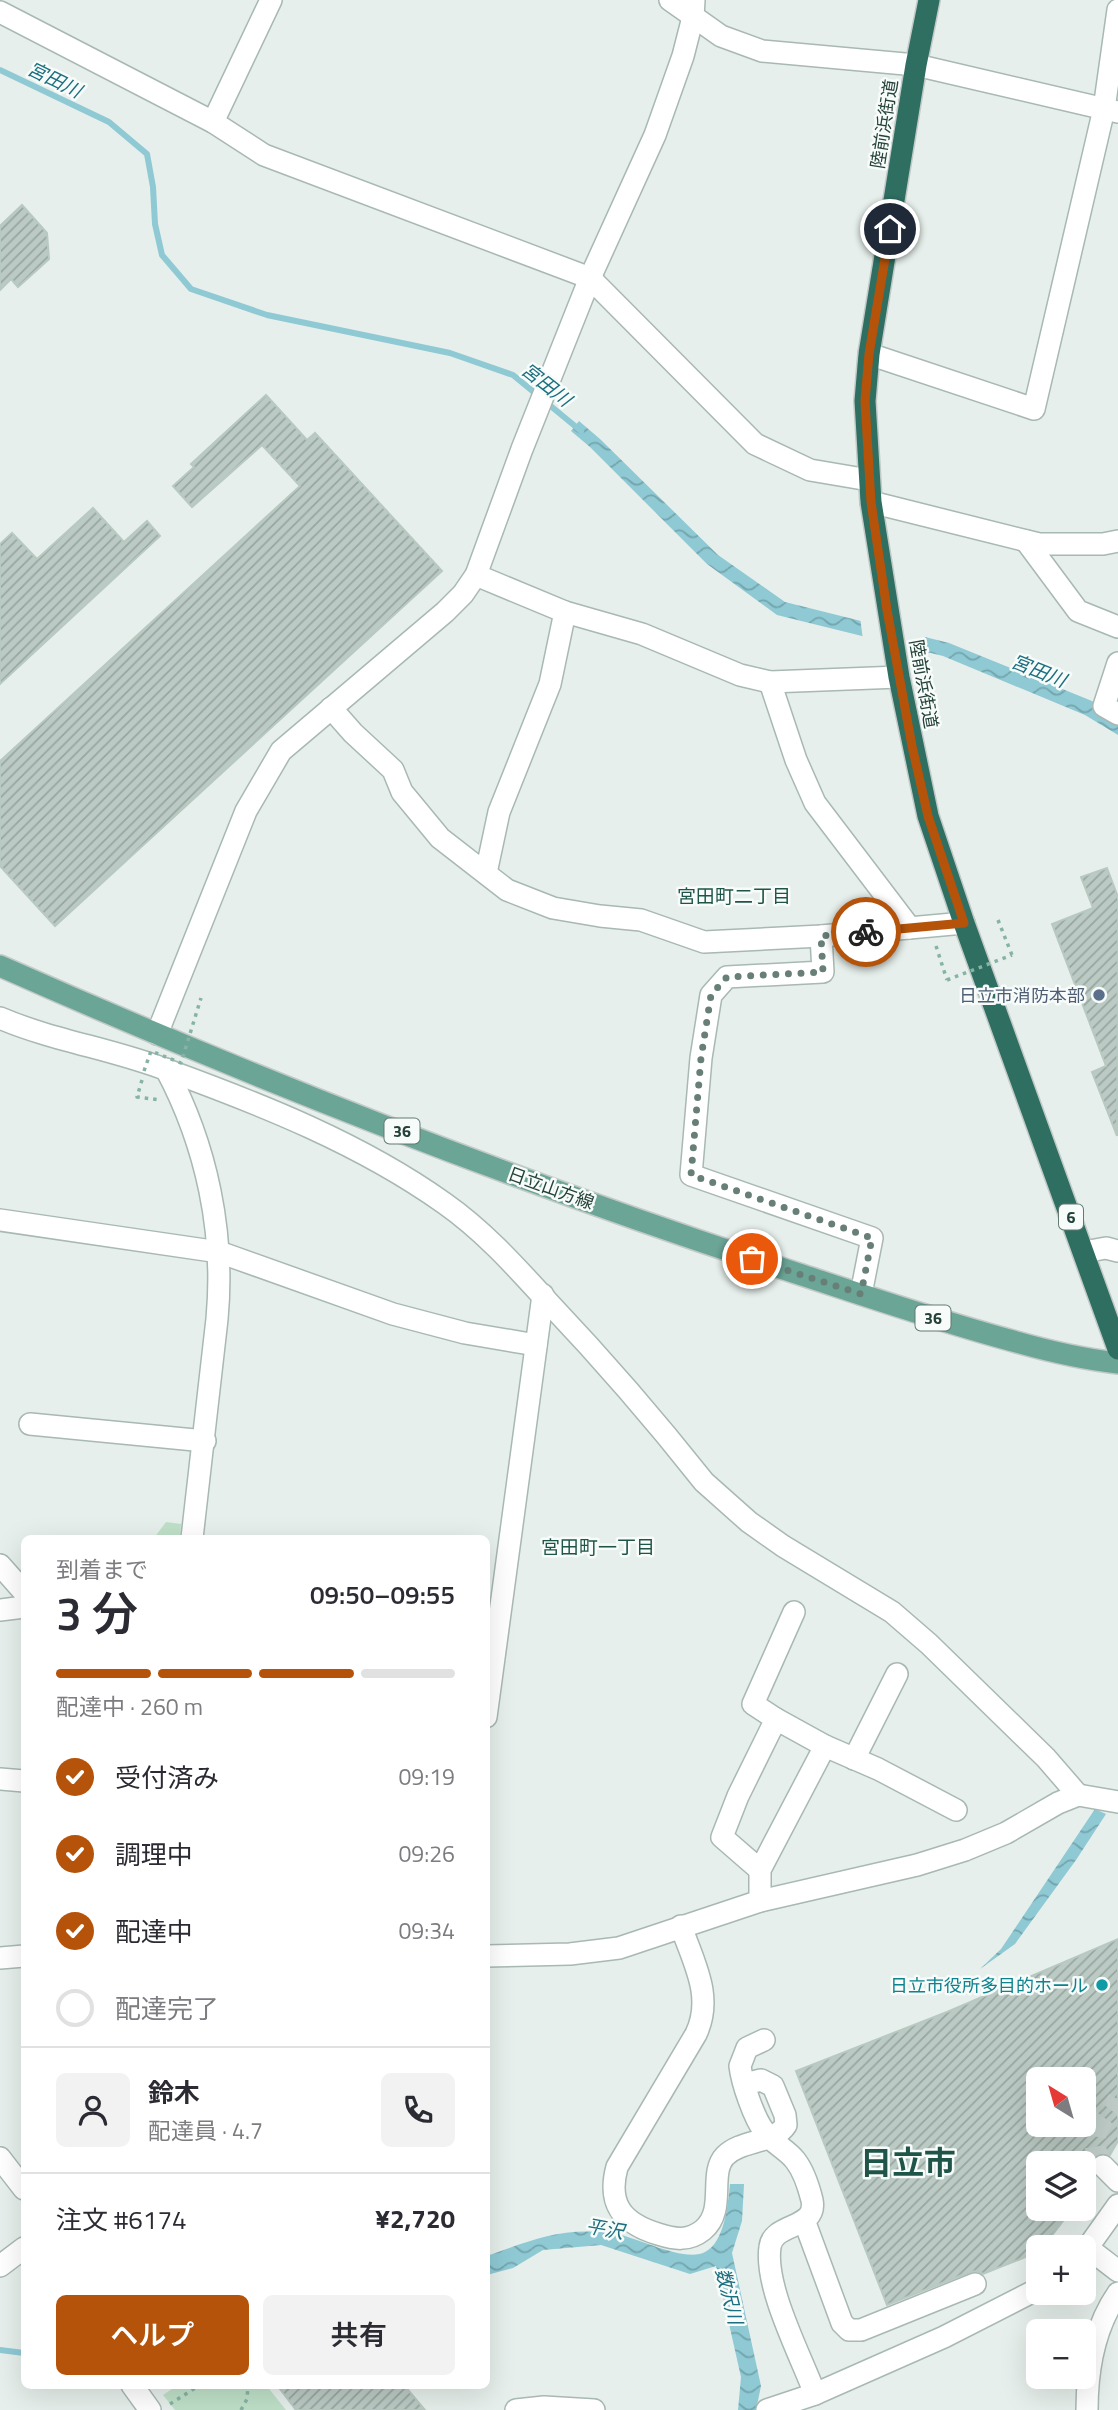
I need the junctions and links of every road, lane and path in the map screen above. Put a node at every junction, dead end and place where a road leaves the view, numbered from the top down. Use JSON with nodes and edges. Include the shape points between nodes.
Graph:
{"nodes":[{"id":1,"x":271,"y":0,"type":"edge"},
{"id":2,"x":670,"y":0,"type":"edge"},
{"id":3,"x":929,"y":0,"type":"edge"},
{"id":4,"x":694,"y":8,"type":"edge"},
{"id":5,"x":1118,"y":10,"type":"edge"},
{"id":6,"x":0,"y":12,"type":"edge"},
{"id":7,"x":916,"y":65,"type":"junction"},
{"id":8,"x":1111,"y":111,"type":"edge"},
{"id":9,"x":213,"y":122,"type":"junction"},
{"id":10,"x":590,"y":278,"type":"junction"},
{"id":11,"x":869,"y":354,"type":"junction"},
{"id":12,"x":869,"y":480,"type":"junction"},
{"id":13,"x":871,"y":502,"type":"junction"},
{"id":14,"x":1026,"y":541,"type":"junction"},
{"id":15,"x":1118,"y":541,"type":"edge"},
{"id":16,"x":476,"y":575,"type":"junction"},
{"id":17,"x":565,"y":612,"type":"junction"},
{"id":18,"x":1118,"y":627,"type":"edge"},
{"id":19,"x":1118,"y":663,"type":"edge"},
{"id":20,"x":898,"y":670,"type":"junction"},
{"id":21,"x":770,"y":682,"type":"junction"},
{"id":22,"x":331,"y":708,"type":"junction"},
{"id":23,"x":1118,"y":714,"type":"edge"},
{"id":24,"x":486,"y":873,"type":"junction"},
{"id":25,"x":998,"y":920,"type":"dead end"},
{"id":26,"x":964,"y":923,"type":"junction"},
{"id":27,"x":910,"y":928,"type":"junction"},
{"id":28,"x":821,"y":936,"type":"junction"},
{"id":29,"x":935,"y":944,"type":"dead end"},
{"id":30,"x":0,"y":966,"type":"edge"},
{"id":31,"x":201,"y":998,"type":"dead end"},
{"id":32,"x":0,"y":1018,"type":"edge"},
{"id":33,"x":157,"y":1034,"type":"junction"},
{"id":34,"x":174,"y":1066,"type":"junction"},
{"id":35,"x":144,"y":1072,"type":"dead end"},
{"id":36,"x":0,"y":1220,"type":"edge"},
{"id":37,"x":1118,"y":1251,"type":"edge"},
{"id":38,"x":219,"y":1252,"type":"junction"},
{"id":39,"x":1084,"y":1252,"type":"junction"},
{"id":40,"x":861,"y":1294,"type":"junction"},
{"id":41,"x":542,"y":1295,"type":"junction"},
{"id":42,"x":536,"y":1345,"type":"junction"},
{"id":43,"x":1118,"y":1349,"type":"edge"},
{"id":44,"x":1118,"y":1363,"type":"edge"},
{"id":45,"x":30,"y":1424,"type":"dead end"},
{"id":46,"x":205,"y":1441,"type":"junction"},
{"id":47,"x":192,"y":1535,"type":"edge"},
{"id":48,"x":0,"y":1565,"type":"edge"},
{"id":49,"x":21,"y":1589,"type":"edge"},
{"id":50,"x":21,"y":1607,"type":"edge"},
{"id":51,"x":0,"y":1610,"type":"edge"},
{"id":52,"x":794,"y":1612,"type":"dead end"},
{"id":53,"x":490,"y":1659,"type":"edge"},
{"id":54,"x":897,"y":1674,"type":"dead end"},
{"id":55,"x":776,"y":1719,"type":"junction"},
{"id":56,"x":825,"y":1746,"type":"junction"},
{"id":57,"x":854,"y":1759,"type":"junction"},
{"id":58,"x":0,"y":1779,"type":"edge"},
{"id":59,"x":21,"y":1781,"type":"edge"},
{"id":60,"x":1078,"y":1795,"type":"junction"},
{"id":61,"x":1118,"y":1802,"type":"edge"},
{"id":62,"x":956,"y":1810,"type":"dead end"},
{"id":63,"x":760,"y":1870,"type":"junction"},
{"id":64,"x":760,"y":1900,"type":"junction"},
{"id":65,"x":681,"y":1926,"type":"junction"},
{"id":66,"x":21,"y":1956,"type":"edge"},
{"id":67,"x":490,"y":1956,"type":"edge"},
{"id":68,"x":0,"y":1958,"type":"edge"},
{"id":69,"x":764,"y":2040,"type":"dead end"},
{"id":70,"x":768,"y":2137,"type":"junction"},
{"id":71,"x":0,"y":2158,"type":"edge"},
{"id":72,"x":1102,"y":2166,"type":"tunnel mouth"},
{"id":73,"x":1118,"y":2181,"type":"edge"},
{"id":74,"x":21,"y":2185,"type":"edge"},
{"id":75,"x":1118,"y":2205,"type":"edge"},
{"id":76,"x":804,"y":2220,"type":"junction"},
{"id":77,"x":1096,"y":2237,"type":"edge"},
{"id":78,"x":21,"y":2250,"type":"edge"},
{"id":79,"x":1096,"y":2257,"type":"edge"},
{"id":80,"x":0,"y":2266,"type":"edge"},
{"id":81,"x":1118,"y":2271,"type":"edge"},
{"id":82,"x":975,"y":2284,"type":"dead end"},
{"id":83,"x":1118,"y":2293,"type":"edge"},
{"id":84,"x":1026,"y":2295,"type":"edge"},
{"id":85,"x":137,"y":2389,"type":"edge"},
{"id":86,"x":193,"y":2389,"type":"edge"},
{"id":87,"x":248,"y":2389,"type":"edge"},
{"id":88,"x":815,"y":2394,"type":"junction"},
{"id":89,"x":158,"y":2408,"type":"edge"},
{"id":90,"x":240,"y":2410,"type":"edge"},
{"id":91,"x":516,"y":2410,"type":"edge"},
{"id":92,"x":594,"y":2410,"type":"edge"},
{"id":93,"x":769,"y":2410,"type":"edge"},
{"id":94,"x":1087,"y":2410,"type":"edge"}],
"edges":[{"from":1,"to":9,"type":"street"},
{"from":2,"to":4,"type":"street"},
{"from":3,"to":7,"type":"highway","name":"陸前浜街道","number":"6"},
{"from":4,"to":7,"type":"street","via":[[721,36],[762,51]]},
{"from":4,"to":10,"type":"street","via":[[683,56],[655,135]]},
{"from":5,"to":8,"type":"street"},
{"from":6,"to":9,"type":"street"},
{"from":7,"to":8,"type":"street"},
{"from":7,"to":11,"type":"highway","name":"陸前浜街道","number":"6"},
{"from":8,"to":11,"type":"street","via":[[1034,409]]},
{"from":9,"to":10,"type":"street","via":[[264,155]]},
{"from":10,"to":12,"type":"street","via":[[755,444],[810,470]]},
{"from":10,"to":16,"type":"street"},
{"from":11,"to":12,"type":"highway","name":"陸前浜街道","number":"6","via":[[865,401]]},
{"from":12,"to":13,"type":"highway","name":"陸前浜街道","number":"6"},
{"from":13,"to":14,"type":"street"},
{"from":13,"to":20,"type":"highway","name":"陸前浜街道","number":"6"},
{"from":14,"to":15,"type":"street"},
{"from":14,"to":18,"type":"street","via":[[1078,611]]},
{"from":16,"to":17,"type":"street"},
{"from":16,"to":22,"type":"street","via":[[445,612]]},
{"from":17,"to":21,"type":"street","via":[[642,634],[740,675]]},
{"from":17,"to":24,"type":"street","via":[[550,684],[499,812]]},
{"from":19,"to":23,"type":"street","via":[[1104,706]]},
{"from":20,"to":21,"type":"street"},
{"from":20,"to":26,"type":"highway","name":"陸前浜街道","number":"6","via":[[928,816]]},
{"from":21,"to":27,"type":"street","via":[[815,803]]},
{"from":22,"to":24,"type":"street","via":[[393,770],[402,792],[440,838]]},
{"from":22,"to":33,"type":"street","via":[[281,751],[246,811]]},
{"from":24,"to":28,"type":"street","via":[[507,890],[553,908],[641,920],[704,942]]},
{"from":25,"to":29,"type":"path","bridge":true,"via":[[1012,955],[947,980]]},
{"from":26,"to":27,"type":"street"},
{"from":26,"to":39,"type":"highway","name":"陸前浜街道","number":"6"},
{"from":27,"to":28,"type":"street"},
{"from":28,"to":40,"type":"street","via":[[823,972],[727,977],[711,995],[691,1175],[872,1238]]},
{"from":30,"to":33,"type":"main road","name":"日立山方線","number":"36"},
{"from":31,"to":34,"type":"path","bridge":true},
{"from":32,"to":34,"type":"street"},
{"from":33,"to":40,"type":"main road","name":"日立山方線","number":"36","via":[[510,1173]]},
{"from":34,"to":35,"type":"path","bridge":true,"via":[[151,1051]]},
{"from":34,"to":38,"type":"street","via":[[211,1196]]},
{"from":34,"to":41,"type":"street","via":[[371,1157],[444,1203],[501,1251]]},
{"from":36,"to":38,"type":"street"},
{"from":37,"to":39,"type":"street"},
{"from":38,"to":42,"type":"street","via":[[393,1314]]},
{"from":38,"to":46,"type":"street"},
{"from":39,"to":43,"type":"highway","name":"陸前浜街道","number":"6"},
{"from":40,"to":44,"type":"main road","name":"日立山方線","number":"36","via":[[1057,1354]]},
{"from":41,"to":42,"type":"street"},
{"from":41,"to":60,"type":"street","via":[[722,1500],[783,1546],[892,1612],[1046,1758]]},
{"from":42,"to":53,"type":"street"},
{"from":45,"to":46,"type":"street"},
{"from":46,"to":47,"type":"street"},
{"from":48,"to":49,"type":"street"},
{"from":50,"to":51,"type":"street"},
{"from":52,"to":55,"type":"street","via":[[753,1704]]},
{"from":54,"to":57,"type":"street"},
{"from":55,"to":56,"type":"street"},
{"from":55,"to":63,"type":"street","via":[[722,1837]]},
{"from":56,"to":57,"type":"street"},
{"from":56,"to":63,"type":"street"},
{"from":57,"to":62,"type":"street"},
{"from":58,"to":59,"type":"street"},
{"from":60,"to":61,"type":"street"},
{"from":60,"to":64,"type":"street","via":[[965,1850]]},
{"from":63,"to":64,"type":"street"},
{"from":64,"to":65,"type":"street"},
{"from":65,"to":67,"type":"street","via":[[619,1948]]},
{"from":65,"to":70,"type":"street","via":[[704,1992],[704,2012],[696,2034],[617,2167],[613,2184],[617,2203],[638,2227],[674,2239],[692,2236],[705,2228],[716,2209],[723,2158]]},
{"from":66,"to":68,"type":"street"},
{"from":69,"to":70,"type":"street","via":[[747,2048],[740,2067]]},
{"from":70,"to":76,"type":"street","via":[[800,2168],[812,2201],[811,2213]]},
{"from":71,"to":74,"type":"street"},
{"from":72,"to":73,"type":"street"},
{"from":75,"to":77,"type":"street"},
{"from":76,"to":82,"type":"street","via":[[842,2323],[849,2330],[861,2330]]},
{"from":76,"to":88,"type":"street","via":[[778,2233],[770,2243],[770,2259],[775,2292]]},
{"from":78,"to":80,"type":"street"},
{"from":79,"to":81,"type":"street"},
{"from":83,"to":94,"type":"street","via":[[1094,2350]]},
{"from":84,"to":88,"type":"street"},
{"from":85,"to":89,"type":"street"},
{"from":86,"to":89,"type":"path"},
{"from":87,"to":90,"type":"path"},
{"from":88,"to":93,"type":"street"},
{"from":91,"to":92,"type":"street"}]}
